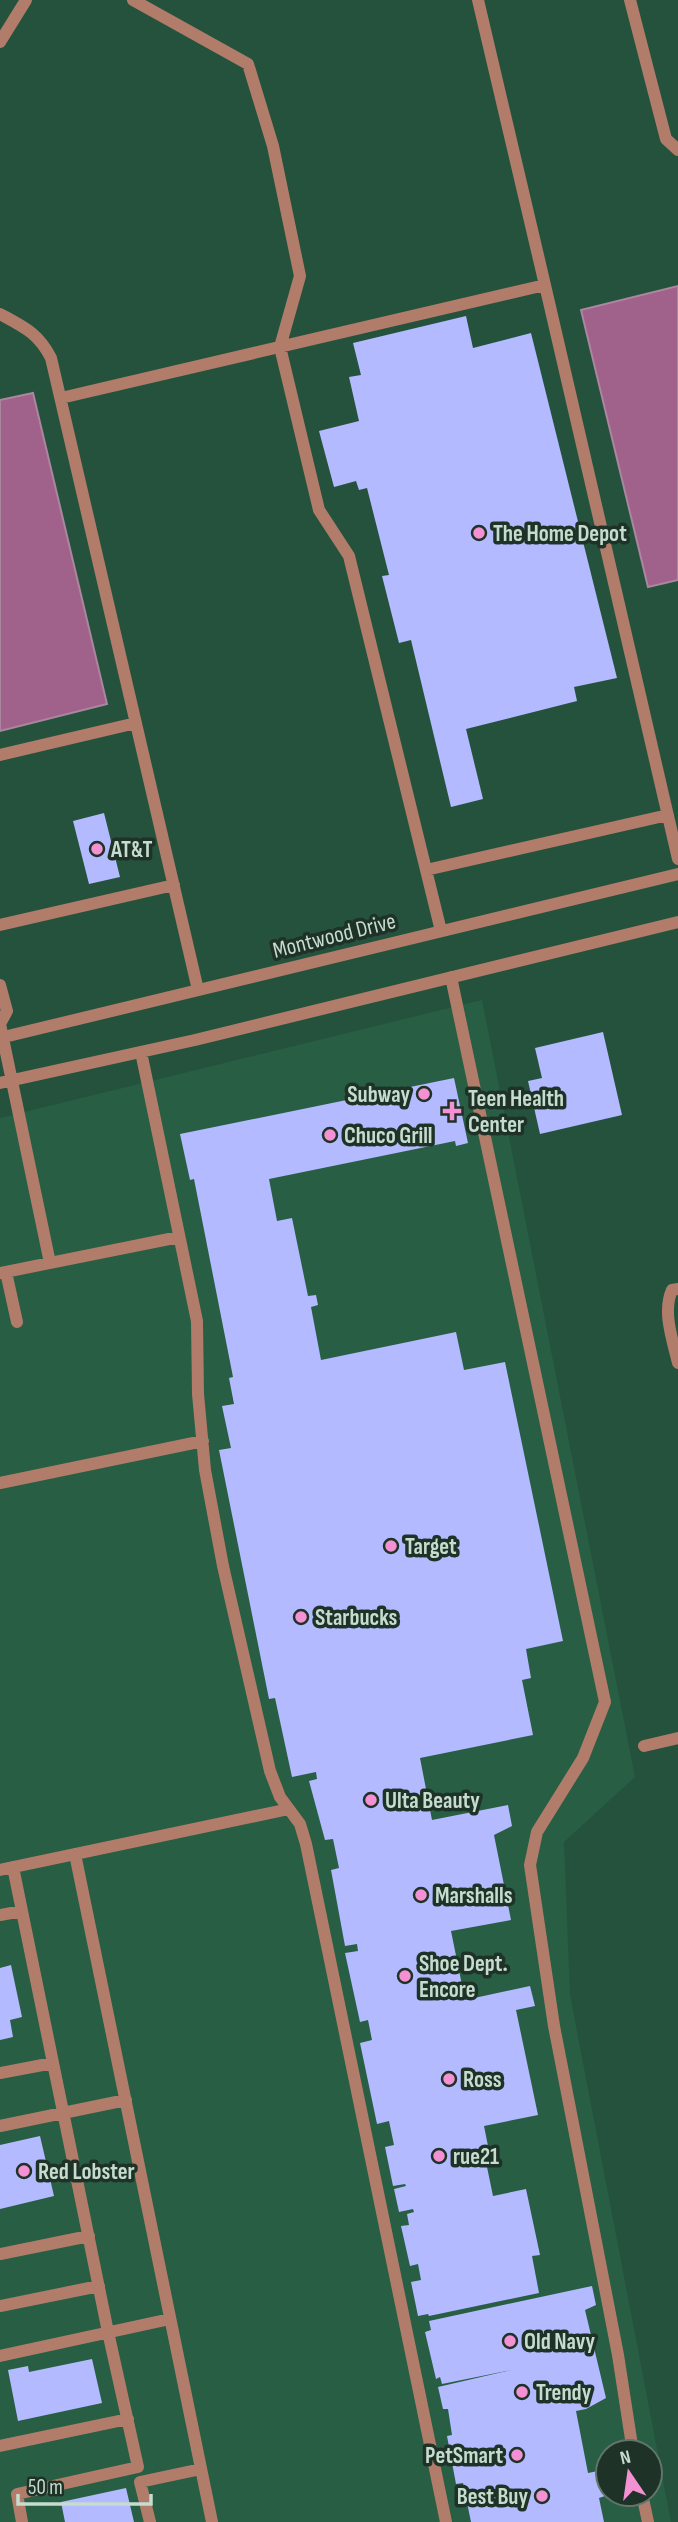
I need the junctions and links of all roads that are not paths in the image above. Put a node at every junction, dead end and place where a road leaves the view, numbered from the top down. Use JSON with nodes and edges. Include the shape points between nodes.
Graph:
{"nodes":[{"id":1,"x":26,"y":0,"type":"edge"},
{"id":2,"x":133,"y":0,"type":"edge"},
{"id":3,"x":478,"y":0,"type":"edge"},
{"id":4,"x":630,"y":0,"type":"edge"},
{"id":5,"x":0,"y":42,"type":"edge"},
{"id":6,"x":678,"y":150,"type":"edge"},
{"id":7,"x":545,"y":285,"type":"junction"},
{"id":8,"x":0,"y":314,"type":"edge"},
{"id":9,"x":281,"y":347,"type":"junction"},
{"id":10,"x":61,"y":398,"type":"junction"},
{"id":11,"x":136,"y":723,"type":"junction"},
{"id":12,"x":0,"y":755,"type":"edge"},
{"id":13,"x":668,"y":815,"type":"junction"},
{"id":14,"x":678,"y":859,"type":"edge"},
{"id":15,"x":426,"y":870,"type":"junction"},
{"id":16,"x":678,"y":874,"type":"edge"},
{"id":17,"x":174,"y":885,"type":"junction"},
{"id":18,"x":678,"y":922,"type":"edge"},
{"id":19,"x":0,"y":925,"type":"edge"},
{"id":20,"x":441,"y":931,"type":"junction"},
{"id":21,"x":451,"y":977,"type":"junction"},
{"id":22,"x":0,"y":985,"type":"edge"},
{"id":23,"x":198,"y":990,"type":"junction"},
{"id":24,"x":1,"y":1031,"type":"edge"},
{"id":25,"x":141,"y":1052,"type":"junction"},
{"id":26,"x":13,"y":1080,"type":"junction"},
{"id":27,"x":0,"y":1083,"type":"edge"},
{"id":28,"x":179,"y":1237,"type":"junction"},
{"id":29,"x":50,"y":1263,"type":"junction"},
{"id":30,"x":3,"y":1272,"type":"edge"},
{"id":31,"x":675,"y":1289,"type":"edge"},
{"id":32,"x":17,"y":1322,"type":"dead end"},
{"id":33,"x":678,"y":1363,"type":"edge"},
{"id":34,"x":203,"y":1441,"type":"junction"},
{"id":35,"x":0,"y":1483,"type":"edge"},
{"id":36,"x":678,"y":1738,"type":"edge"},
{"id":37,"x":644,"y":1746,"type":"dead end"},
{"id":38,"x":289,"y":1809,"type":"junction"},
{"id":39,"x":75,"y":1854,"type":"junction"},
{"id":40,"x":6,"y":1869,"type":"edge"},
{"id":41,"x":22,"y":1911,"type":"junction"},
{"id":42,"x":0,"y":1915,"type":"edge"},
{"id":43,"x":53,"y":2063,"type":"junction"},
{"id":44,"x":0,"y":2073,"type":"edge"},
{"id":45,"x":125,"y":2101,"type":"junction"},
{"id":46,"x":64,"y":2113,"type":"junction"},
{"id":47,"x":0,"y":2126,"type":"edge"},
{"id":48,"x":89,"y":2236,"type":"junction"},
{"id":49,"x":0,"y":2254,"type":"edge"},
{"id":50,"x":99,"y":2286,"type":"junction"},
{"id":51,"x":0,"y":2306,"type":"edge"},
{"id":52,"x":170,"y":2319,"type":"junction"},
{"id":53,"x":108,"y":2332,"type":"junction"},
{"id":54,"x":0,"y":2356,"type":"edge"},
{"id":55,"x":128,"y":2419,"type":"junction"},
{"id":56,"x":631,"y":2438,"type":"edge"},
{"id":57,"x":0,"y":2446,"type":"edge"},
{"id":58,"x":138,"y":2467,"type":"junction"},
{"id":59,"x":201,"y":2469,"type":"junction"},
{"id":60,"x":140,"y":2482,"type":"junction"},
{"id":61,"x":22,"y":2522,"type":"edge"},
{"id":62,"x":150,"y":2522,"type":"edge"},
{"id":63,"x":212,"y":2522,"type":"edge"},
{"id":64,"x":446,"y":2522,"type":"edge"}],
"edges":[{"from":1,"to":5,"type":"street"},
{"from":2,"to":9,"type":"street","via":[[248,64],[273,146],[300,276]]},
{"from":3,"to":7,"type":"street"},
{"from":4,"to":6,"type":"street","via":[[666,139]]},
{"from":7,"to":9,"type":"street"},
{"from":7,"to":13,"type":"street"},
{"from":8,"to":10,"type":"street","via":[[42,341]]},
{"from":9,"to":10,"type":"street"},
{"from":9,"to":15,"type":"street","via":[[319,510],[349,556]]},
{"from":10,"to":11,"type":"street"},
{"from":11,"to":12,"type":"street"},
{"from":11,"to":17,"type":"street"},
{"from":13,"to":14,"type":"street"},
{"from":13,"to":15,"type":"street"},
{"from":15,"to":20,"type":"street"},
{"from":16,"to":20,"type":"street","name":"Montwood Drive"},
{"from":17,"to":19,"type":"street"},
{"from":17,"to":23,"type":"street"},
{"from":18,"to":21,"type":"street"},
{"from":20,"to":23,"type":"street","name":"Montwood Drive"},
{"from":21,"to":25,"type":"street"},
{"from":21,"to":56,"type":"street","via":[[605,1702],[583,1758],[537,1832],[530,1865],[554,2026]]},
{"from":22,"to":24,"type":"street","via":[[7,1011]]},
{"from":23,"to":24,"type":"street","name":"Montwood Drive"},
{"from":24,"to":26,"type":"street"},
{"from":25,"to":26,"type":"street"},
{"from":25,"to":28,"type":"street"},
{"from":26,"to":27,"type":"street"},
{"from":26,"to":29,"type":"street"},
{"from":28,"to":29,"type":"street"},
{"from":28,"to":34,"type":"street","via":[[197,1321]]},
{"from":29,"to":30,"type":"street"},
{"from":30,"to":32,"type":"street"},
{"from":31,"to":33,"type":"street","via":[[669,1297],[668,1316]]},
{"from":34,"to":35,"type":"street"},
{"from":34,"to":38,"type":"street","via":[[223,1566],[270,1771]]},
{"from":36,"to":37,"type":"street"},
{"from":38,"to":39,"type":"street"},
{"from":38,"to":64,"type":"street","via":[[306,1844]]},
{"from":39,"to":40,"type":"street"},
{"from":39,"to":45,"type":"street"},
{"from":40,"to":41,"type":"street"},
{"from":41,"to":42,"type":"street"},
{"from":41,"to":43,"type":"street"},
{"from":43,"to":44,"type":"street"},
{"from":43,"to":46,"type":"street"},
{"from":45,"to":46,"type":"street"},
{"from":45,"to":52,"type":"street"},
{"from":46,"to":47,"type":"street"},
{"from":46,"to":48,"type":"street"},
{"from":48,"to":49,"type":"street"},
{"from":48,"to":50,"type":"street"},
{"from":50,"to":51,"type":"street"},
{"from":50,"to":53,"type":"street"},
{"from":52,"to":53,"type":"street"},
{"from":52,"to":59,"type":"street"},
{"from":53,"to":54,"type":"street"},
{"from":53,"to":55,"type":"street"},
{"from":55,"to":57,"type":"street"},
{"from":55,"to":58,"type":"street"},
{"from":58,"to":60,"type":"street"},
{"from":58,"to":61,"type":"street","via":[[17,2494]]},
{"from":59,"to":60,"type":"street"},
{"from":59,"to":63,"type":"street"},
{"from":60,"to":62,"type":"street"}]}
